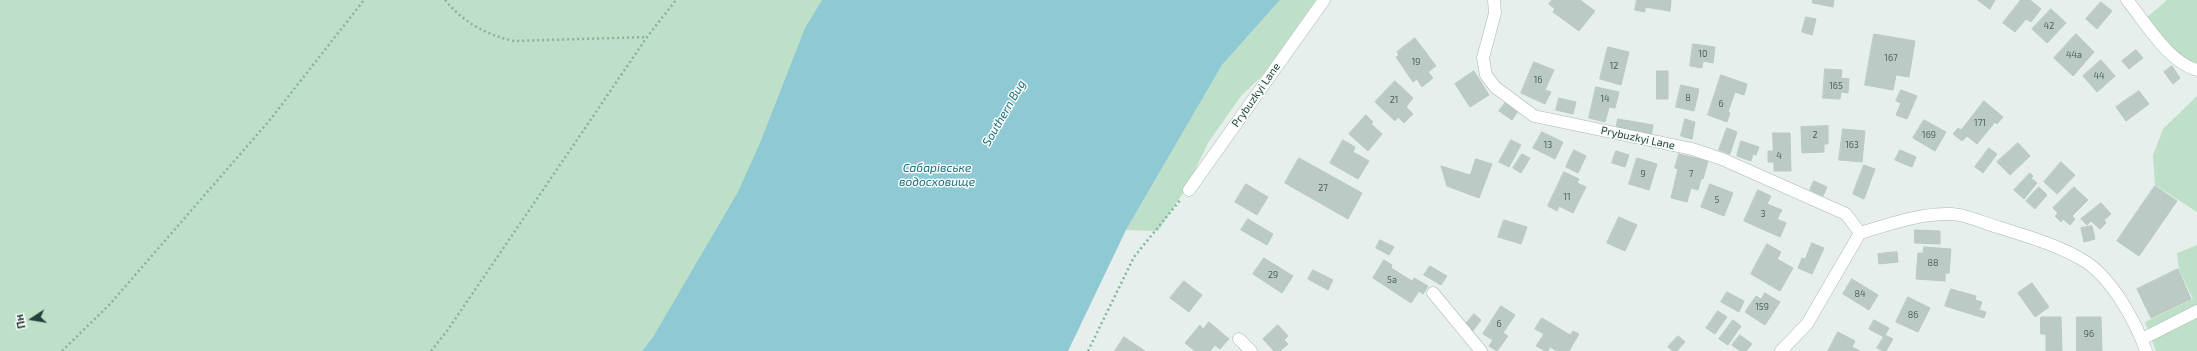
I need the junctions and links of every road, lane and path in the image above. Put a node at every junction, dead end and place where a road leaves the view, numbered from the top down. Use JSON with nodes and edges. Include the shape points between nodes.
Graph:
{"nodes":[{"id":1,"x":364,"y":0,"type":"edge"},
{"id":2,"x":445,"y":0,"type":"edge"},
{"id":3,"x":676,"y":0,"type":"edge"},
{"id":4,"x":1324,"y":0,"type":"edge"},
{"id":5,"x":1494,"y":0,"type":"edge"},
{"id":6,"x":2127,"y":0,"type":"edge"},
{"id":7,"x":647,"y":37,"type":"junction"},
{"id":8,"x":2197,"y":70,"type":"edge"},
{"id":9,"x":1189,"y":190,"type":"joint"},
{"id":10,"x":1860,"y":233,"type":"junction"},
{"id":11,"x":1433,"y":293,"type":"dead end"},
{"id":12,"x":2197,"y":311,"type":"edge"},
{"id":13,"x":1239,"y":339,"type":"dead end"},
{"id":14,"x":2142,"y":339,"type":"junction"},
{"id":15,"x":62,"y":351,"type":"edge"},
{"id":16,"x":431,"y":351,"type":"edge"},
{"id":17,"x":1088,"y":351,"type":"edge"},
{"id":18,"x":1251,"y":351,"type":"edge"},
{"id":19,"x":1481,"y":351,"type":"edge"},
{"id":20,"x":1781,"y":351,"type":"edge"},
{"id":21,"x":2146,"y":351,"type":"edge"}],
"edges":[{"from":1,"to":15,"type":"path","via":[[269,121],[110,304]]},
{"from":2,"to":7,"type":"path","via":[[456,13],[476,27],[494,36],[514,41]]},
{"from":3,"to":7,"type":"path"},
{"from":4,"to":9,"type":"street","name":"Prybuzkyi Lane"},
{"from":5,"to":10,"type":"street","name":"Prybuzkyi Lane","via":[[1495,13],[1483,58],[1486,75],[1495,87],[1534,116],[1692,149],[1722,159],[1846,214]]},
{"from":6,"to":8,"type":"street","via":[[2174,58]]},
{"from":7,"to":16,"type":"path"},
{"from":9,"to":17,"type":"path","via":[[1134,257]]},
{"from":10,"to":14,"type":"street","via":[[1908,218],[1953,214],[2066,251],[2087,263],[2104,279],[2124,304]]},
{"from":10,"to":20,"type":"street","via":[[1807,324]]},
{"from":11,"to":19,"type":"street"},
{"from":12,"to":14,"type":"street"},
{"from":13,"to":18,"type":"street"},
{"from":14,"to":21,"type":"street"}]}
